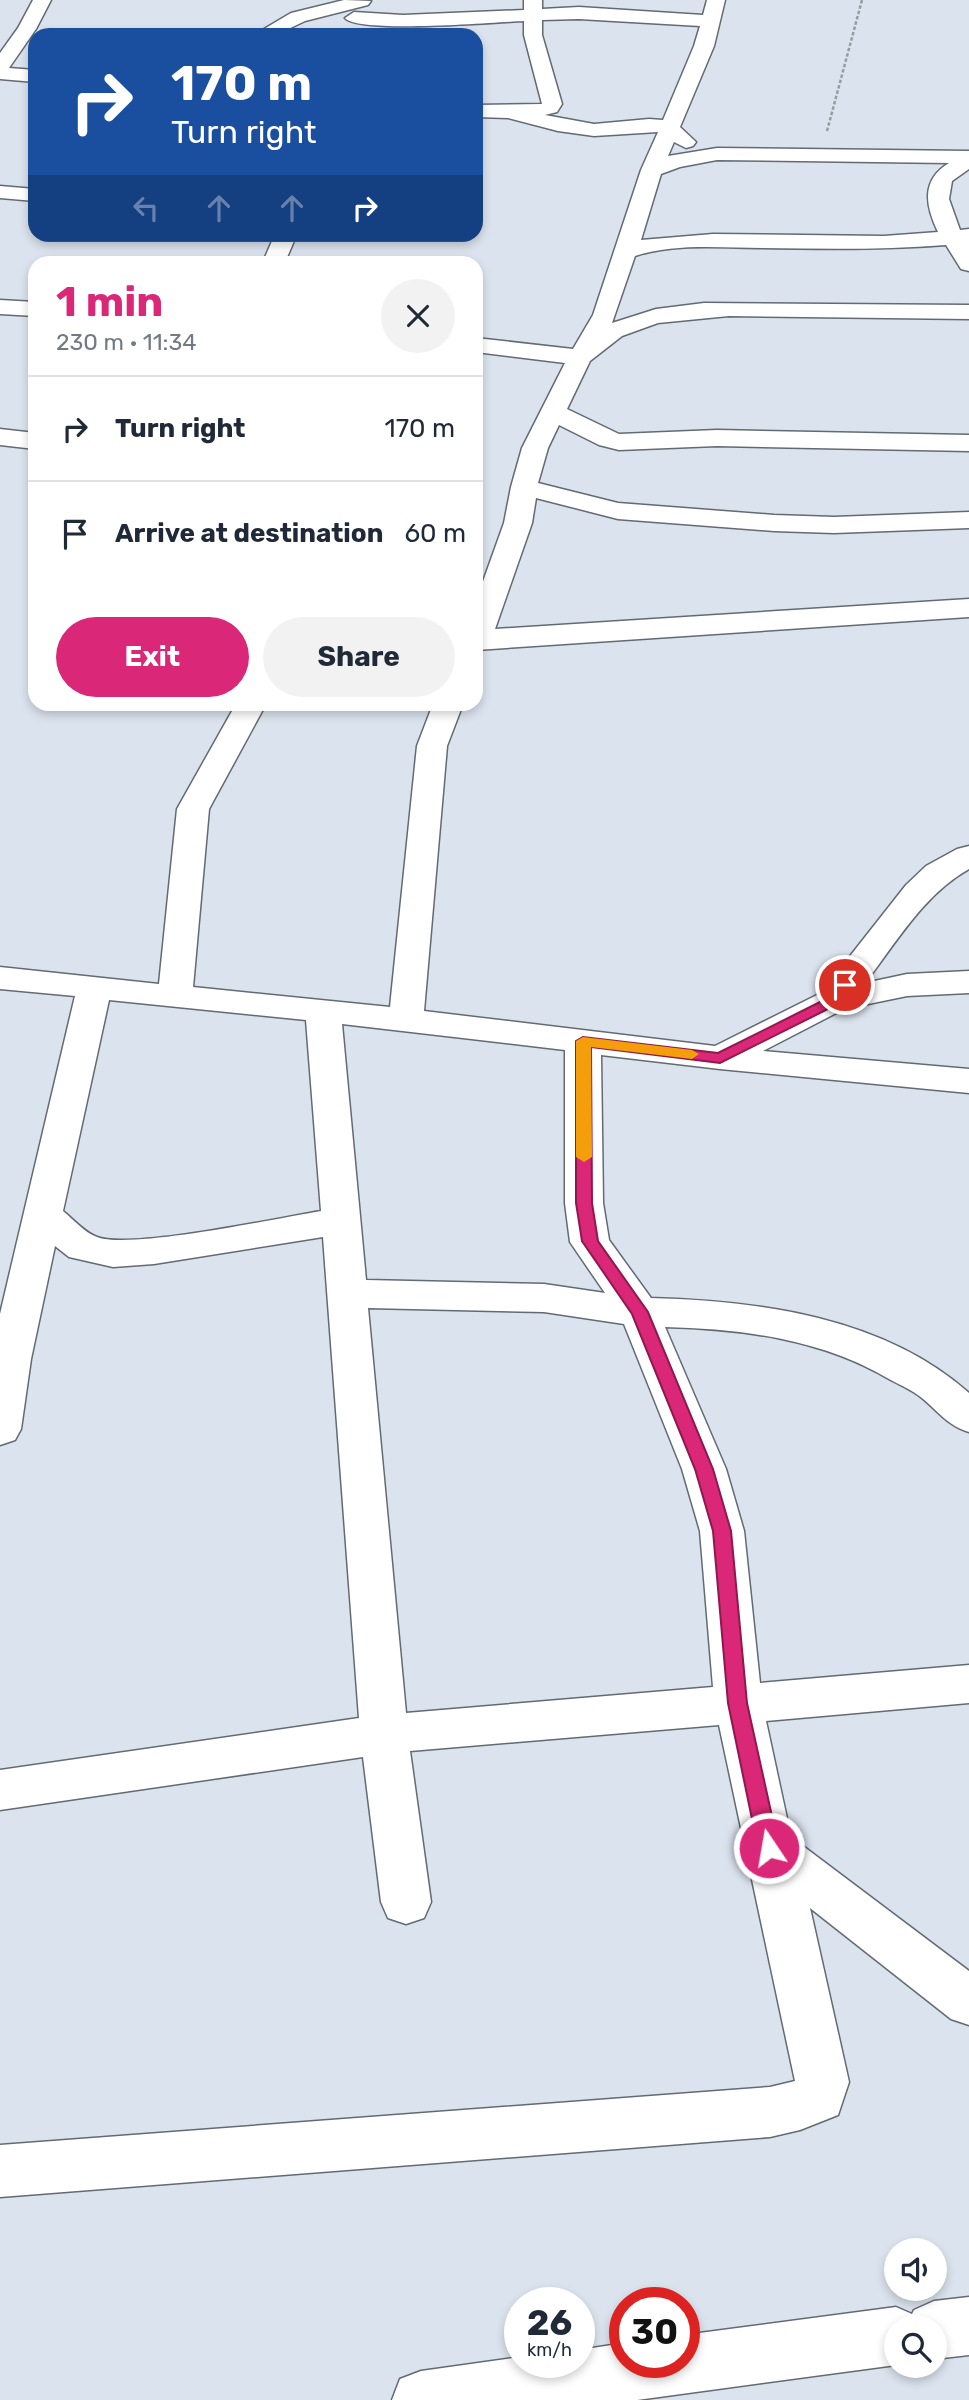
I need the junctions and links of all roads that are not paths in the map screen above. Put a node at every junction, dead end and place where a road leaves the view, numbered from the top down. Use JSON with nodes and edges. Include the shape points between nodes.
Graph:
{"nodes":[{"id":1,"x":42,"y":0,"type":"edge"},
{"id":2,"x":283,"y":0,"type":"edge"},
{"id":3,"x":533,"y":7,"type":"edge"},
{"id":4,"x":713,"y":11,"type":"edge"},
{"id":5,"x":356,"y":13,"type":"edge"},
{"id":6,"x":272,"y":28,"type":"edge"},
{"id":7,"x":278,"y":28,"type":"edge"},
{"id":8,"x":0,"y":66,"type":"edge"},
{"id":9,"x":0,"y":73,"type":"edge"},
{"id":10,"x":28,"y":75,"type":"edge"},
{"id":11,"x":483,"y":111,"type":"edge"},
{"id":12,"x":510,"y":112,"type":"junction"},
{"id":13,"x":668,"y":127,"type":"junction"},
{"id":14,"x":717,"y":154,"type":"junction"},
{"id":15,"x":969,"y":159,"type":"edge"},
{"id":16,"x":652,"y":170,"type":"junction"},
{"id":17,"x":0,"y":192,"type":"edge"},
{"id":18,"x":28,"y":194,"type":"edge"},
{"id":19,"x":961,"y":237,"type":"edge"},
{"id":20,"x":636,"y":244,"type":"junction"},
{"id":21,"x":969,"y":264,"type":"edge"},
{"id":22,"x":0,"y":307,"type":"edge"},
{"id":23,"x":28,"y":309,"type":"edge"},
{"id":24,"x":969,"y":312,"type":"edge"},
{"id":25,"x":483,"y":346,"type":"edge"},
{"id":26,"x":580,"y":357,"type":"junction"},
{"id":27,"x":552,"y":411,"type":"junction"},
{"id":28,"x":0,"y":437,"type":"edge"},
{"id":29,"x":28,"y":440,"type":"edge"},
{"id":30,"x":969,"y":443,"type":"edge"},
{"id":31,"x":524,"y":487,"type":"junction"},
{"id":32,"x":969,"y":520,"type":"edge"},
{"id":33,"x":969,"y":608,"type":"edge"},
{"id":34,"x":483,"y":620,"type":"edge"},
{"id":35,"x":483,"y":639,"type":"edge"},
{"id":36,"x":248,"y":711,"type":"edge"},
{"id":37,"x":446,"y":711,"type":"edge"},
{"id":38,"x":969,"y":856,"type":"edge"},
{"id":39,"x":0,"y":978,"type":"edge"},
{"id":40,"x":969,"y":982,"type":"edge"},
{"id":41,"x":94,"y":988,"type":"junction"},
{"id":42,"x":175,"y":996,"type":"junction"},
{"id":43,"x":833,"y":1001,"type":"junction"},
{"id":44,"x":323,"y":1012,"type":"junction"},
{"id":45,"x":406,"y":1020,"type":"junction"},
{"id":46,"x":583,"y":1041,"type":"junction"},
{"id":47,"x":720,"y":1058,"type":"junction"},
{"id":48,"x":969,"y":1081,"type":"edge"},
{"id":49,"x":42,"y":1214,"type":"junction"},
{"id":50,"x":340,"y":1221,"type":"junction"},
{"id":51,"x":345,"y":1293,"type":"junction"},
{"id":52,"x":639,"y":1312,"type":"junction"},
{"id":53,"x":969,"y":1417,"type":"edge"},
{"id":54,"x":0,"y":1430,"type":"edge"},
{"id":55,"x":969,"y":1684,"type":"edge"},
{"id":56,"x":738,"y":1703,"type":"junction"},
{"id":57,"x":384,"y":1734,"type":"junction"},
{"id":58,"x":0,"y":1790,"type":"edge"},
{"id":59,"x":769,"y":1848,"type":"junction"},
{"id":60,"x":406,"y":1902,"type":"dead end"},
{"id":61,"x":969,"y":2002,"type":"edge"},
{"id":62,"x":0,"y":2171,"type":"edge"},
{"id":63,"x":969,"y":2326,"type":"edge"},
{"id":64,"x":947,"y":2329,"type":"edge"},
{"id":65,"x":884,"y":2338,"type":"edge"},
{"id":66,"x":421,"y":2400,"type":"edge"}],
"edges":[{"from":1,"to":8,"type":"street"},
{"from":2,"to":6,"type":"street"},
{"from":3,"to":4,"type":"street","via":[[579,13]]},
{"from":3,"to":5,"type":"street","via":[[403,21]]},
{"from":3,"to":12,"type":"street","via":[[533,35],[552,104],[542,110]]},
{"from":4,"to":13,"type":"street","via":[[704,46]]},
{"from":5,"to":7,"type":"street","via":[[298,17]]},
{"from":9,"to":10,"type":"street"},
{"from":11,"to":12,"type":"street"},
{"from":12,"to":13,"type":"street","via":[[594,130]]},
{"from":13,"to":14,"type":"street","via":[[689,144]]},
{"from":13,"to":16,"type":"street"},
{"from":14,"to":15,"type":"street"},
{"from":14,"to":16,"type":"street"},
{"from":15,"to":19,"type":"street","via":[[943,177],[936,189],[939,207]]},
{"from":16,"to":20,"type":"street"},
{"from":17,"to":18,"type":"street"},
{"from":19,"to":20,"type":"street","via":[[884,243]]},
{"from":19,"to":21,"type":"street"},
{"from":20,"to":26,"type":"street","via":[[605,315]]},
{"from":22,"to":23,"type":"street"},
{"from":24,"to":26,"type":"street","via":[[687,312],[614,331]]},
{"from":25,"to":26,"type":"street"},
{"from":26,"to":27,"type":"street"},
{"from":27,"to":30,"type":"street","via":[[619,442],[717,438]]},
{"from":27,"to":31,"type":"street"},
{"from":28,"to":29,"type":"street"},
{"from":31,"to":32,"type":"street","via":[[618,511],[709,518],[817,525]]},
{"from":31,"to":34,"type":"street","via":[[518,523]]},
{"from":33,"to":35,"type":"street"},
{"from":36,"to":42,"type":"street","via":[[193,809]]},
{"from":37,"to":45,"type":"street","via":[[432,746]]},
{"from":38,"to":43,"type":"street","via":[[938,873],[918,892]]},
{"from":39,"to":41,"type":"street"},
{"from":40,"to":43,"type":"street","via":[[907,985]]},
{"from":41,"to":42,"type":"street"},
{"from":41,"to":49,"type":"street"},
{"from":42,"to":44,"type":"street"},
{"from":43,"to":47,"type":"street"},
{"from":44,"to":45,"type":"street"},
{"from":44,"to":50,"type":"street"},
{"from":45,"to":46,"type":"street"},
{"from":46,"to":47,"type":"street"},
{"from":46,"to":52,"type":"street","via":[[584,1203],[590,1241]]},
{"from":47,"to":48,"type":"street"},
{"from":49,"to":50,"type":"street","via":[[83,1248],[113,1254]]},
{"from":49,"to":54,"type":"street","via":[[10,1359]]},
{"from":50,"to":51,"type":"street"},
{"from":51,"to":52,"type":"street","via":[[544,1298]]},
{"from":51,"to":57,"type":"street"},
{"from":52,"to":53,"type":"street","via":[[765,1320],[835,1338],[879,1354],[935,1386]]},
{"from":52,"to":56,"type":"street","via":[[704,1469],[722,1531]]},
{"from":55,"to":56,"type":"street"},
{"from":56,"to":57,"type":"street"},
{"from":56,"to":59,"type":"street"},
{"from":57,"to":58,"type":"street"},
{"from":57,"to":60,"type":"street"},
{"from":59,"to":61,"type":"street"},
{"from":59,"to":62,"type":"street","via":[[811,2023],[822,2082],[819,2098],[770,2112]]},
{"from":63,"to":64,"type":"street"},
{"from":65,"to":66,"type":"street"}]}
